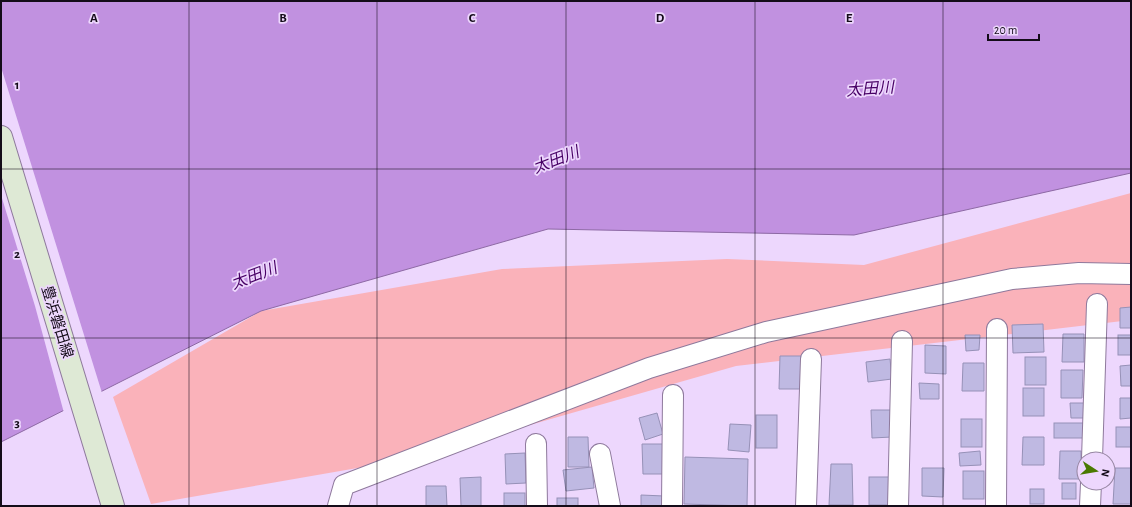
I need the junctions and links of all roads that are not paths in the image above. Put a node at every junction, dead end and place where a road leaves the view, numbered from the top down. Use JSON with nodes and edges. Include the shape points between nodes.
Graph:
{"nodes":[{"id":1,"x":1,"y":137,"type":"edge"},
{"id":2,"x":1131,"y":274,"type":"edge"},
{"id":3,"x":1097,"y":304,"type":"dead end"},
{"id":4,"x":997,"y":329,"type":"dead end"},
{"id":5,"x":902,"y":341,"type":"dead end"},
{"id":6,"x":811,"y":359,"type":"dead end"},
{"id":7,"x":673,"y":395,"type":"dead end"},
{"id":8,"x":536,"y":444,"type":"dead end"},
{"id":9,"x":1092,"y":451,"type":"edge"},
{"id":10,"x":600,"y":454,"type":"dead end"},
{"id":11,"x":1091,"y":491,"type":"edge"},
{"id":12,"x":111,"y":502,"type":"edge"},
{"id":13,"x":338,"y":506,"type":"edge"},
{"id":14,"x":537,"y":506,"type":"edge"},
{"id":15,"x":610,"y":506,"type":"edge"},
{"id":16,"x":672,"y":506,"type":"edge"},
{"id":17,"x":806,"y":506,"type":"edge"},
{"id":18,"x":898,"y":506,"type":"edge"},
{"id":19,"x":996,"y":506,"type":"edge"},
{"id":20,"x":1090,"y":506,"type":"edge"}],
"edges":[{"from":1,"to":12,"type":"main road","name":"豊浜磐田線"},
{"from":2,"to":13,"type":"street","via":[[1079,273],[1012,279],[766,332],[649,368],[344,485]]},
{"from":3,"to":9,"type":"street"},
{"from":4,"to":19,"type":"street"},
{"from":5,"to":18,"type":"street"},
{"from":6,"to":17,"type":"street"},
{"from":7,"to":16,"type":"street"},
{"from":8,"to":14,"type":"street"},
{"from":10,"to":15,"type":"street"},
{"from":11,"to":20,"type":"street"}]}
